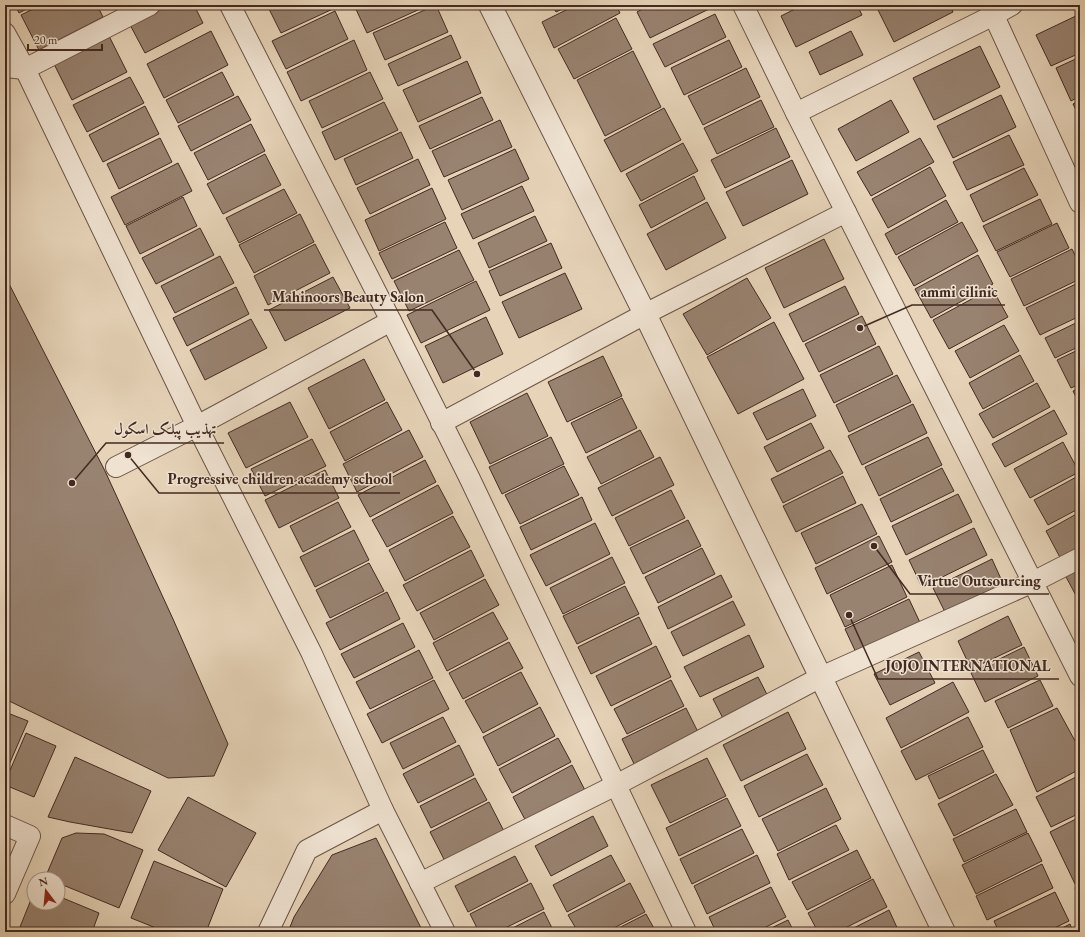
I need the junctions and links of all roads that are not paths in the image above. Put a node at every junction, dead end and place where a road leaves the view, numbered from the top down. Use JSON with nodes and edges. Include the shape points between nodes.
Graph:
{"nodes":[{"id":1,"x":150,"y":5,"type":"edge"},
{"id":2,"x":230,"y":5,"type":"edge"},
{"id":3,"x":490,"y":5,"type":"edge"},
{"id":4,"x":744,"y":5,"type":"edge"},
{"id":5,"x":1012,"y":5,"type":"edge"},
{"id":6,"x":992,"y":10,"type":"edge"},
{"id":7,"x":5,"y":33,"type":"edge"},
{"id":8,"x":5,"y":67,"type":"edge"},
{"id":9,"x":25,"y":69,"type":"junction"},
{"id":10,"x":796,"y":113,"type":"junction"},
{"id":11,"x":1080,"y":203,"type":"edge"},
{"id":12,"x":846,"y":212,"type":"junction"},
{"id":13,"x":645,"y":314,"type":"junction"},
{"id":14,"x":391,"y":321,"type":"junction"},
{"id":15,"x":441,"y":423,"type":"junction"},
{"id":16,"x":197,"y":426,"type":"junction"},
{"id":17,"x":116,"y":467,"type":"dead end"},
{"id":18,"x":1080,"y":558,"type":"edge"},
{"id":19,"x":1033,"y":582,"type":"junction"},
{"id":20,"x":1080,"y":676,"type":"edge"},
{"id":21,"x":821,"y":677,"type":"junction"},
{"id":22,"x":616,"y":785,"type":"junction"},
{"id":23,"x":383,"y":810,"type":"junction"},
{"id":24,"x":5,"y":826,"type":"edge"},
{"id":25,"x":420,"y":883,"type":"junction"},
{"id":26,"x":5,"y":894,"type":"edge"},
{"id":27,"x":268,"y":932,"type":"edge"},
{"id":28,"x":445,"y":932,"type":"edge"},
{"id":29,"x":686,"y":932,"type":"edge"},
{"id":30,"x":944,"y":932,"type":"edge"}],
"edges":[{"from":1,"to":9,"type":"street"},
{"from":2,"to":14,"type":"street"},
{"from":3,"to":13,"type":"street"},
{"from":4,"to":10,"type":"street"},
{"from":5,"to":6,"type":"street"},
{"from":6,"to":10,"type":"street"},
{"from":6,"to":11,"type":"street"},
{"from":7,"to":9,"type":"street"},
{"from":8,"to":9,"type":"street"},
{"from":9,"to":16,"type":"street"},
{"from":10,"to":12,"type":"street"},
{"from":12,"to":13,"type":"street"},
{"from":12,"to":19,"type":"street"},
{"from":13,"to":15,"type":"street"},
{"from":13,"to":21,"type":"street"},
{"from":14,"to":15,"type":"street"},
{"from":14,"to":16,"type":"street"},
{"from":15,"to":22,"type":"street"},
{"from":16,"to":17,"type":"street"},
{"from":16,"to":23,"type":"street","via":[[312,652]]},
{"from":18,"to":19,"type":"street"},
{"from":19,"to":20,"type":"street"},
{"from":19,"to":21,"type":"street"},
{"from":21,"to":22,"type":"street"},
{"from":21,"to":30,"type":"street"},
{"from":22,"to":25,"type":"street"},
{"from":22,"to":29,"type":"street"},
{"from":23,"to":25,"type":"street"},
{"from":23,"to":27,"type":"street","via":[[307,850]]},
{"from":24,"to":26,"type":"street","via":[[30,836]]},
{"from":25,"to":28,"type":"street"}]}
